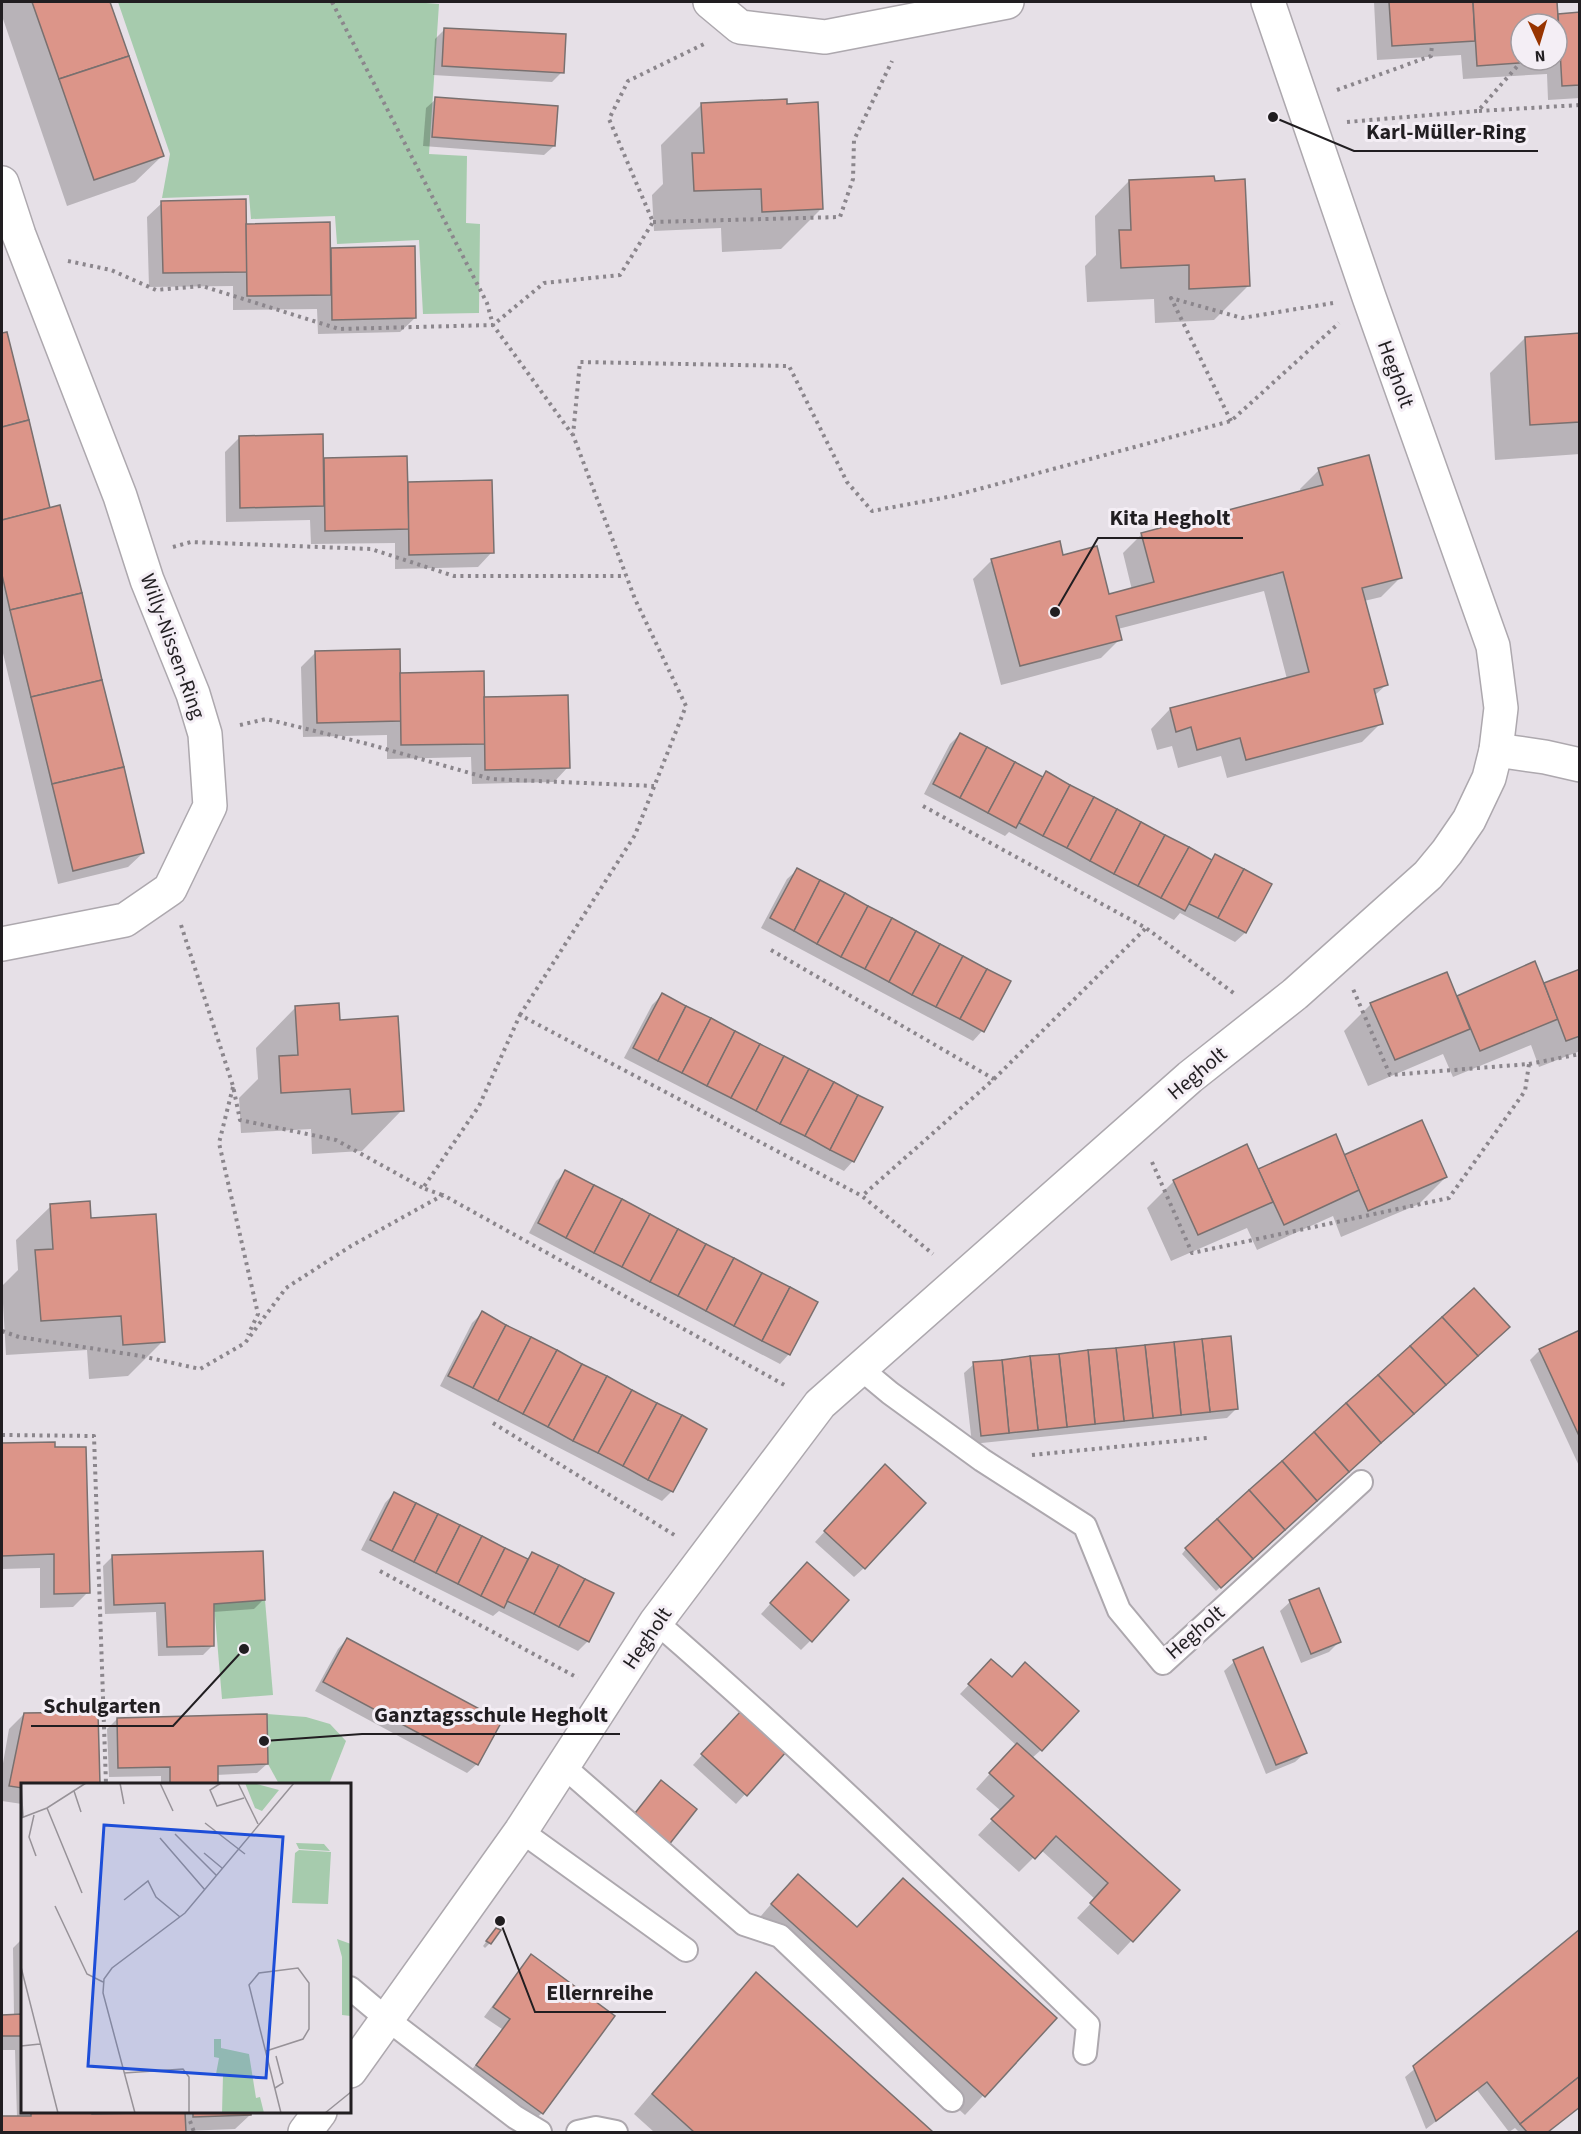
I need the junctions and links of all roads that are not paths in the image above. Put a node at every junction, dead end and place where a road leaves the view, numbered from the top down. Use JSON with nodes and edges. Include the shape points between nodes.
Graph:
{"nodes":[{"id":1,"x":710,"y":2,"type":"edge"},
{"id":2,"x":1007,"y":2,"type":"edge"},
{"id":3,"x":1268,"y":2,"type":"edge"},
{"id":4,"x":2,"y":183,"type":"edge"},
{"id":5,"x":10,"y":238,"type":"edge"},
{"id":6,"x":1496,"y":750,"type":"junction"},
{"id":7,"x":1580,"y":765,"type":"edge"},
{"id":8,"x":2,"y":944,"type":"edge"},
{"id":9,"x":860,"y":1368,"type":"junction"},
{"id":10,"x":1361,"y":1482,"type":"dead end"},
{"id":11,"x":656,"y":1622,"type":"junction"},
{"id":12,"x":562,"y":1765,"type":"junction"},
{"id":13,"x":521,"y":1831,"type":"junction"},
{"id":14,"x":686,"y":1950,"type":"dead end"},
{"id":15,"x":351,"y":1989,"type":"edge"},
{"id":16,"x":387,"y":2019,"type":"junction"},
{"id":17,"x":1085,"y":2053,"type":"dead end"},
{"id":18,"x":351,"y":2070,"type":"edge"},
{"id":19,"x":952,"y":2100,"type":"dead end"},
{"id":20,"x":319,"y":2113,"type":"edge"},
{"id":21,"x":304,"y":2133,"type":"edge"},
{"id":22,"x":540,"y":2133,"type":"edge"},
{"id":23,"x":578,"y":2133,"type":"edge"},
{"id":24,"x":616,"y":2133,"type":"edge"}],
"edges":[{"from":1,"to":2,"type":"street","via":[[740,27],[825,37]]},
{"from":3,"to":6,"type":"street","name":"Hegholt","via":[[1493,646],[1501,708]]},
{"from":4,"to":5,"type":"street","name":"Willy-Nissen-Ring"},
{"from":5,"to":8,"type":"street","name":"Willy-Nissen-Ring","via":[[32,266],[193,694],[205,734],[210,806],[170,889],[125,920]]},
{"from":6,"to":7,"type":"street"},
{"from":6,"to":9,"type":"street","name":"Hegholt","via":[[1489,778],[1469,820],[1428,875],[1295,994],[1181,1085]]},
{"from":9,"to":10,"type":"lane","name":"Hegholt","via":[[982,1460],[1084,1526],[1119,1610],[1163,1663]]},
{"from":9,"to":11,"type":"street","name":"Hegholt","via":[[820,1404]]},
{"from":11,"to":12,"type":"street","name":"Hegholt"},
{"from":11,"to":17,"type":"lane","via":[[754,1706],[1088,2025]]},
{"from":12,"to":13,"type":"street","name":"Hegholt"},
{"from":12,"to":19,"type":"lane","via":[[744,1924],[780,1936]]},
{"from":13,"to":14,"type":"lane"},
{"from":13,"to":16,"type":"street","name":"Hegholt"},
{"from":15,"to":16,"type":"lane"},
{"from":16,"to":18,"type":"street","name":"Hegholt"},
{"from":16,"to":22,"type":"lane"},
{"from":20,"to":21,"type":"street"},
{"from":23,"to":24,"type":"lane","via":[[596,2128]]}]}
